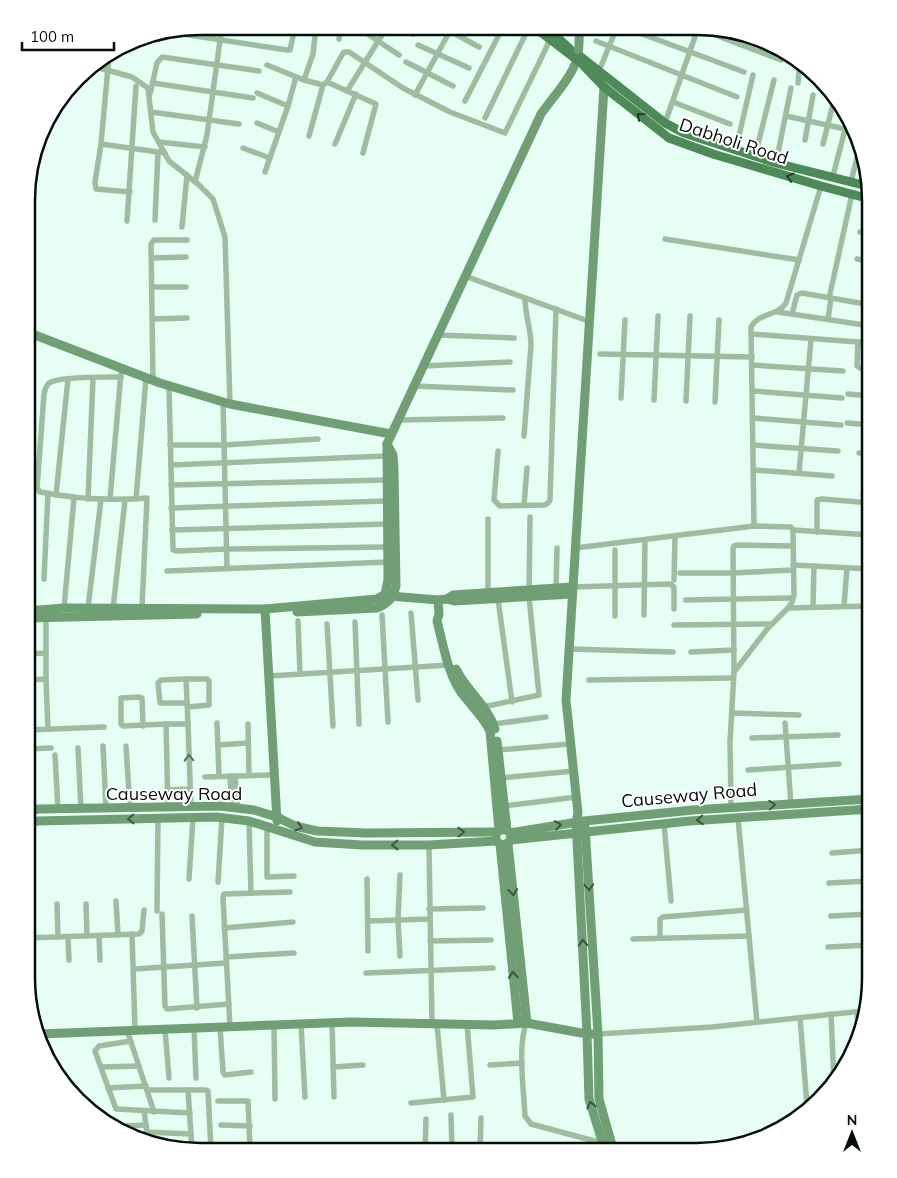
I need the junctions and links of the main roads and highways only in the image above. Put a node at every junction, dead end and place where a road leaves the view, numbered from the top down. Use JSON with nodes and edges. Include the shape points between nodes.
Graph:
{"nodes":[{"id":1,"x":544,"y":35,"type":"edge"},
{"id":2,"x":554,"y":35,"type":"edge"},
{"id":3,"x":575,"y":55,"type":"junction"},
{"id":4,"x":861,"y":184,"type":"edge"},
{"id":5,"x":862,"y":196,"type":"edge"}],
"edges":[{"from":1,"to":3,"type":"main road","name":"Dabholi Road"},
{"from":2,"to":3,"type":"main road","name":"Dabholi Road"},
{"from":3,"to":4,"type":"main road","name":"Dabholi Road","via":[[684,133],[776,163]]},
{"from":5,"to":3,"type":"main road","name":"Dabholi Road","one_way":true,"via":[[713,154],[669,138],[604,87]]}]}
